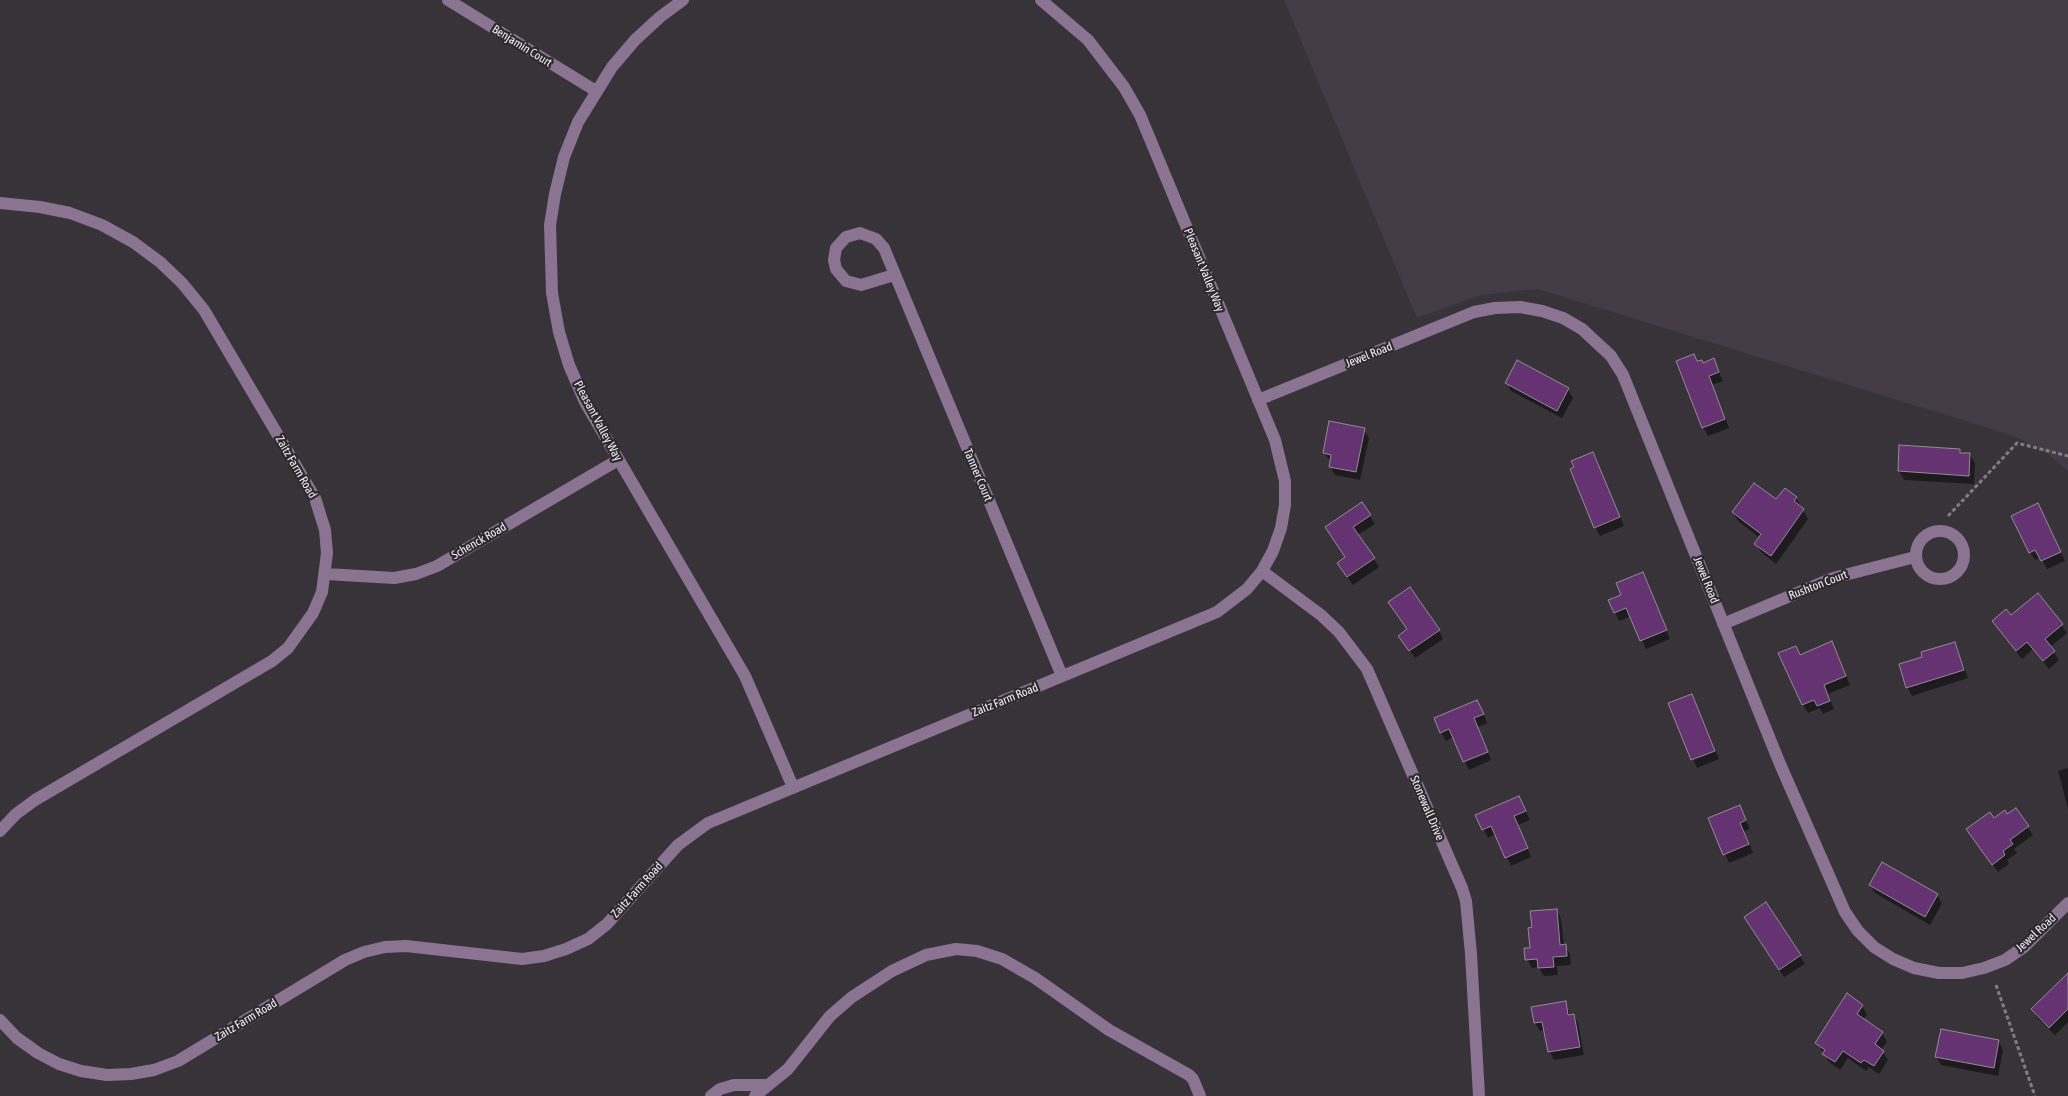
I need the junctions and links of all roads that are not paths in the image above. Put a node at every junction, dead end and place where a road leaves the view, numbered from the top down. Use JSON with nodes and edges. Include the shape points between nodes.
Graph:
{"nodes":[{"id":1,"x":448,"y":0,"type":"edge"},
{"id":2,"x":683,"y":0,"type":"edge"},
{"id":3,"x":1041,"y":0,"type":"edge"},
{"id":4,"x":596,"y":91,"type":"junction"},
{"id":5,"x":0,"y":203,"type":"edge"},
{"id":6,"x":894,"y":274,"type":"junction"},
{"id":7,"x":1258,"y":400,"type":"junction"},
{"id":8,"x":618,"y":460,"type":"junction"},
{"id":9,"x":1916,"y":557,"type":"dead end"},
{"id":10,"x":1262,"y":571,"type":"junction"},
{"id":11,"x":326,"y":574,"type":"junction"},
{"id":12,"x":1723,"y":624,"type":"junction"},
{"id":13,"x":1062,"y":676,"type":"junction"},
{"id":14,"x":793,"y":787,"type":"junction"},
{"id":15,"x":0,"y":831,"type":"edge"},
{"id":16,"x":2068,"y":903,"type":"edge"},
{"id":17,"x":0,"y":1020,"type":"edge"},
{"id":18,"x":767,"y":1085,"type":"junction"},
{"id":19,"x":711,"y":1096,"type":"edge"},
{"id":20,"x":755,"y":1096,"type":"edge"},
{"id":21,"x":1200,"y":1096,"type":"edge"},
{"id":22,"x":1479,"y":1096,"type":"edge"}],
"edges":[{"from":1,"to":4,"type":"street","name":"Benjamin Court"},
{"from":2,"to":4,"type":"street","name":"Pleasant Valley Way","via":[[635,40]]},
{"from":3,"to":7,"type":"street","name":"Pleasant Valley Way","via":[[1088,40],[1119,79],[1140,115]]},
{"from":4,"to":8,"type":"street","name":"Pleasant Valley Way","via":[[578,122],[564,157],[550,225],[550,267],[559,332],[569,365],[585,402]]},
{"from":5,"to":11,"type":"street","name":"Zaitz Farm Road","via":[[70,213],[102,225],[160,262],[182,283],[204,310],[315,498],[325,530]]},
{"from":6,"to":6,"type":"street","name":"Tanner Court","via":[[884,248],[868,234],[852,234],[836,248],[836,269],[846,281],[861,285]]},
{"from":6,"to":13,"type":"street","name":"Tanner Court"},
{"from":7,"to":10,"type":"street","name":"Pleasant Valley Way","via":[[1279,454],[1285,481],[1281,528]]},
{"from":7,"to":12,"type":"street","name":"Jewel Road","via":[[1474,312],[1520,307],[1562,318],[1597,342],[1623,375]]},
{"from":8,"to":11,"type":"street","name":"Schenck Road","via":[[436,566],[416,574],[394,578]]},
{"from":8,"to":14,"type":"street","name":"Pleasant Valley Way","via":[[745,676]]},
{"from":9,"to":12,"type":"street","name":"Rushton Court","via":[[1833,578]]},
{"from":10,"to":13,"type":"street","name":"Zaitz Farm Road","via":[[1247,589],[1216,612]]},
{"from":10,"to":22,"type":"street","name":"Stonewall Drive","via":[[1333,626],[1354,649],[1367,670],[1462,888],[1472,954]]},
{"from":11,"to":15,"type":"street","name":"Zaitz Farm Road","via":[[313,613],[303,631],[272,661],[35,800]]},
{"from":12,"to":16,"type":"street","name":"Jewel Road","via":[[1845,912],[1874,947],[1914,968],[1962,973],[2005,960],[2024,947]]},
{"from":13,"to":14,"type":"street","name":"Zaitz Farm Road"},
{"from":14,"to":17,"type":"street","name":"Zaitz Farm Road","via":[[708,823],[678,844],[607,924],[588,939],[544,956],[499,958],[406,946],[364,952],[178,1061],[131,1074],[107,1075],[59,1064],[17,1038]]},
{"from":18,"to":19,"type":"street","via":[[734,1085]]},
{"from":18,"to":20,"type":"street"},
{"from":18,"to":21,"type":"street","via":[[788,1069],[830,1016],[852,997],[926,954],[956,949],[977,951],[1002,959],[1035,978],[1109,1030],[1189,1074]]}]}
